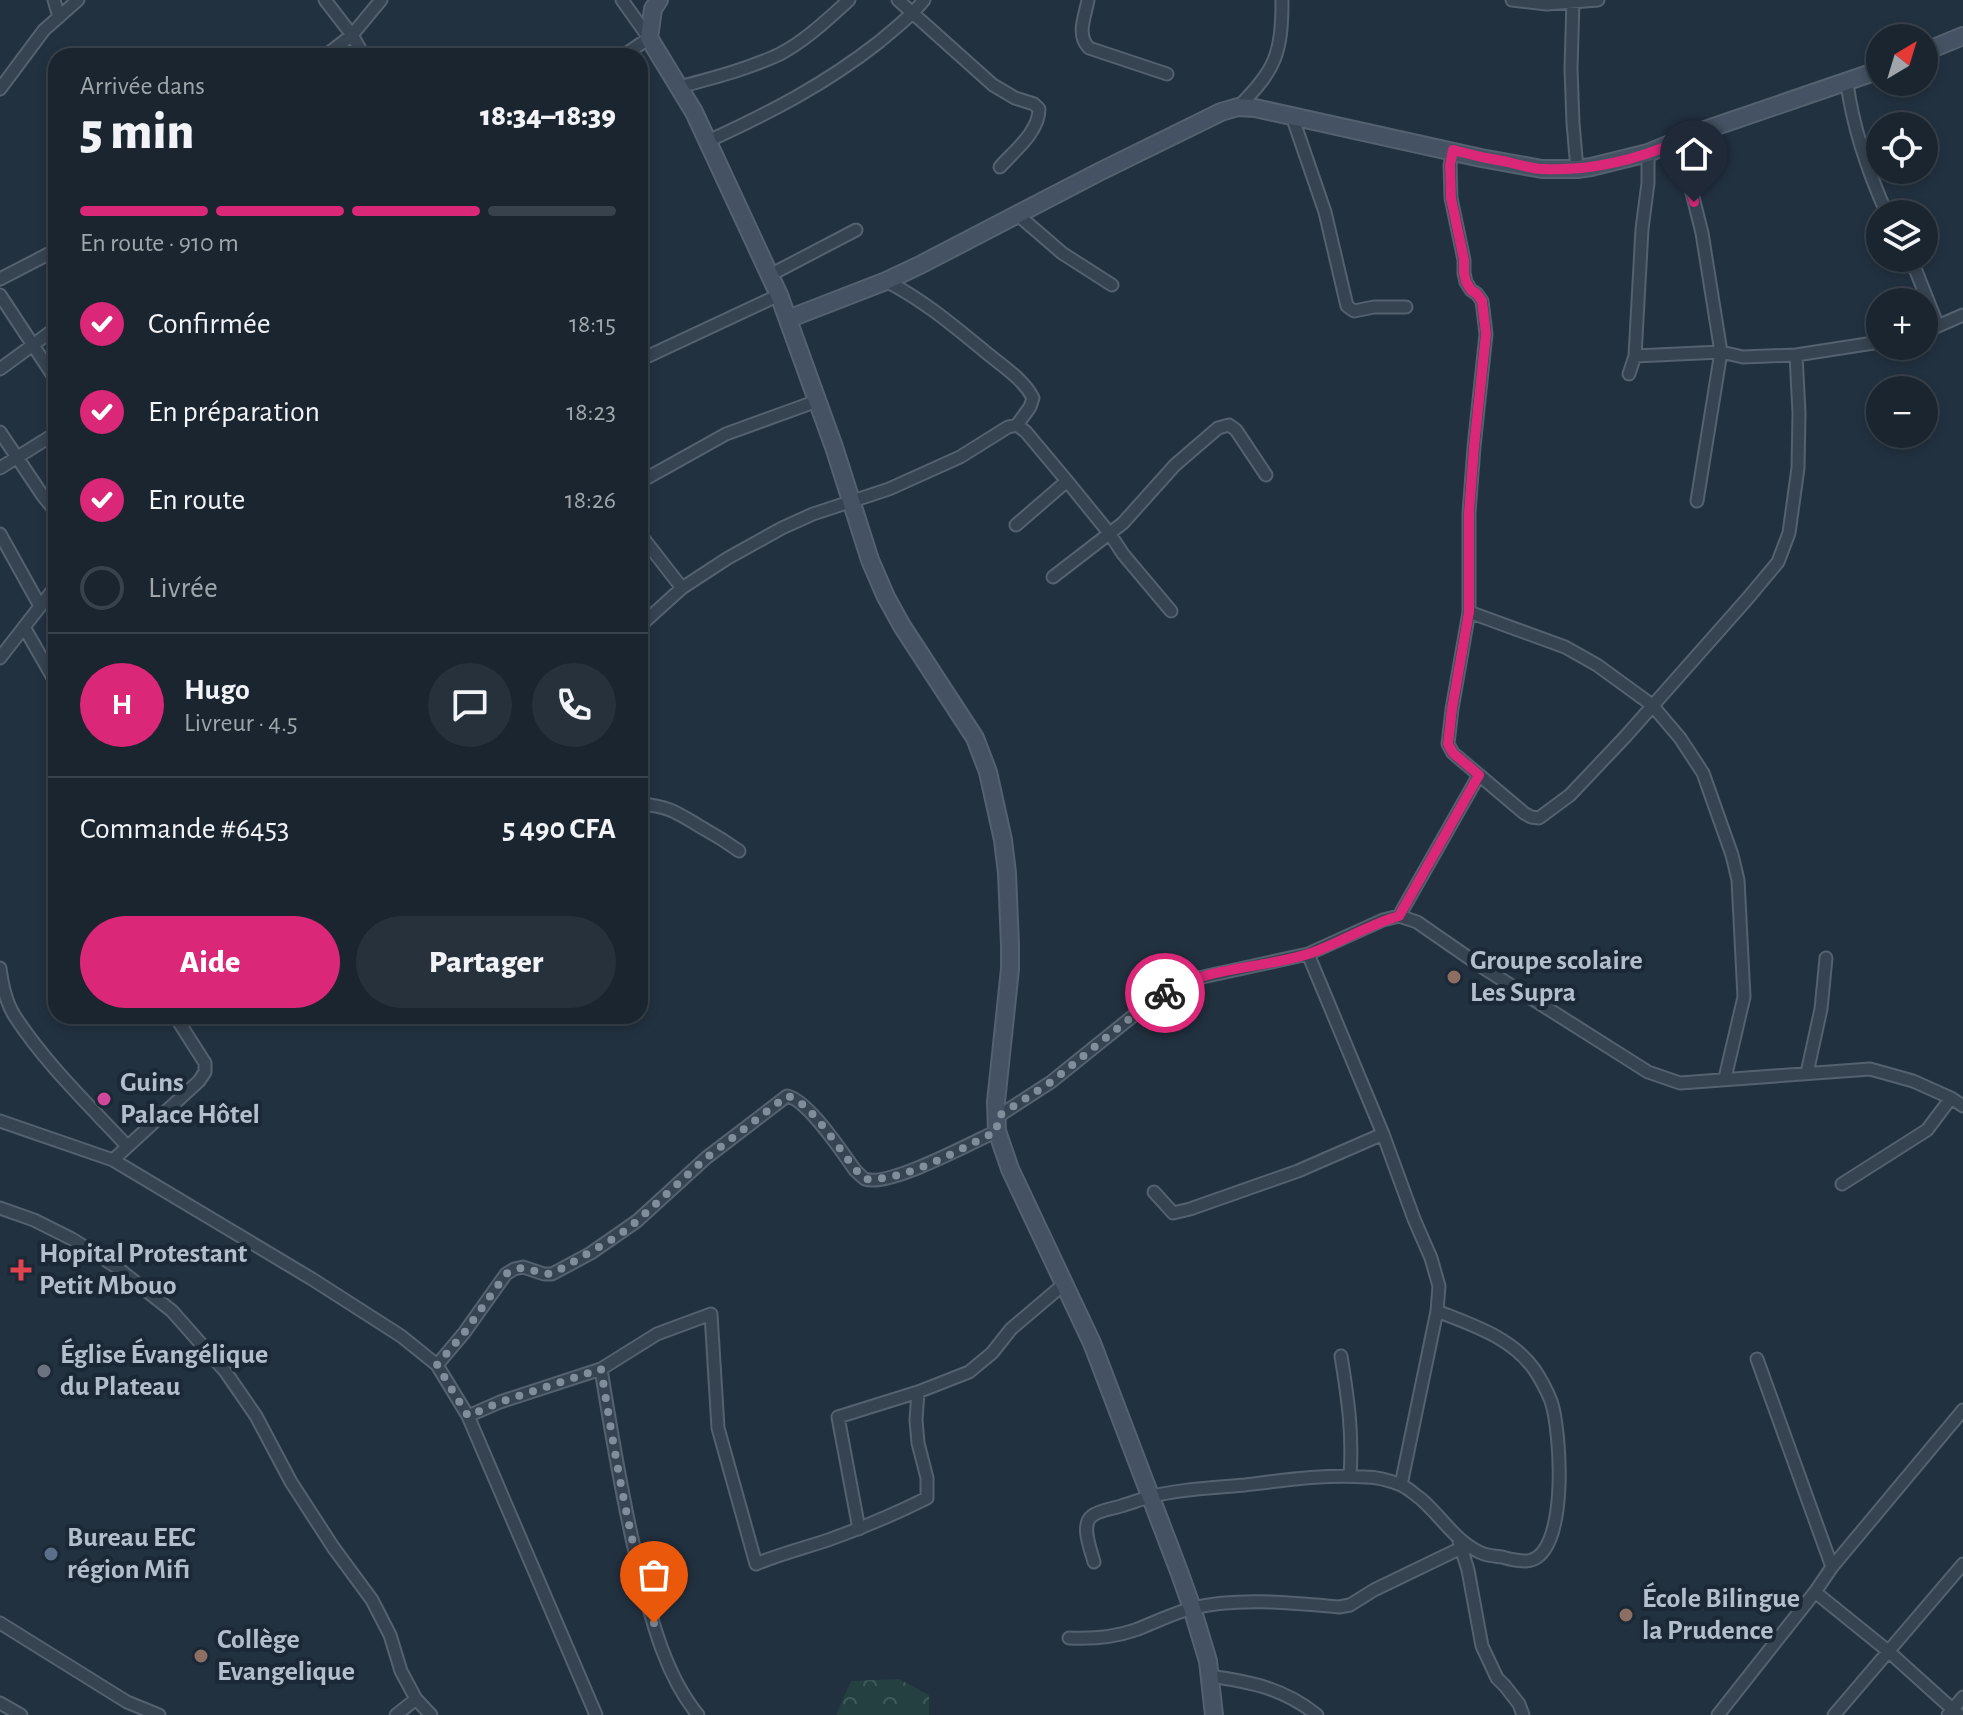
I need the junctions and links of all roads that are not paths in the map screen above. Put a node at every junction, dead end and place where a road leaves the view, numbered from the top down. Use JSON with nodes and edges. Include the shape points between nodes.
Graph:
{"nodes":[{"id":1,"x":54,"y":0,"type":"edge"},
{"id":2,"x":78,"y":0,"type":"edge"},
{"id":3,"x":325,"y":0,"type":"edge"},
{"id":4,"x":381,"y":0,"type":"edge"},
{"id":5,"x":622,"y":0,"type":"edge"},
{"id":6,"x":659,"y":0,"type":"edge"},
{"id":7,"x":849,"y":0,"type":"edge"},
{"id":8,"x":898,"y":0,"type":"edge"},
{"id":9,"x":924,"y":0,"type":"edge"},
{"id":10,"x":1088,"y":0,"type":"edge"},
{"id":11,"x":1282,"y":0,"type":"edge"},
{"id":12,"x":1512,"y":0,"type":"edge"},
{"id":13,"x":1598,"y":0,"type":"edge"},
{"id":14,"x":1573,"y":1,"type":"edge"},
{"id":15,"x":913,"y":14,"type":"junction"},
{"id":16,"x":59,"y":17,"type":"junction"},
{"id":17,"x":352,"y":35,"type":"junction"},
{"id":18,"x":649,"y":38,"type":"junction"},
{"id":19,"x":1962,"y":41,"type":"edge"},
{"id":20,"x":335,"y":48,"type":"edge"},
{"id":21,"x":359,"y":48,"type":"edge"},
{"id":22,"x":635,"y":48,"type":"edge"},
{"id":23,"x":1938,"y":48,"type":"edge"},
{"id":24,"x":1167,"y":74,"type":"dead end"},
{"id":25,"x":1866,"y":76,"type":"edge"},
{"id":26,"x":2,"y":83,"type":"edge"},
{"id":27,"x":1847,"y":83,"type":"junction"},
{"id":28,"x":679,"y":87,"type":"junction"},
{"id":29,"x":1238,"y":107,"type":"junction"},
{"id":30,"x":1292,"y":116,"type":"junction"},
{"id":31,"x":708,"y":141,"type":"junction"},
{"id":32,"x":1679,"y":141,"type":"junction"},
{"id":33,"x":1453,"y":150,"type":"junction"},
{"id":34,"x":1648,"y":153,"type":"junction"},
{"id":35,"x":1000,"y":167,"type":"dead end"},
{"id":36,"x":1577,"y":169,"type":"junction"},
{"id":37,"x":1880,"y":200,"type":"edge"},
{"id":38,"x":1018,"y":215,"type":"junction"},
{"id":39,"x":856,"y":230,"type":"dead end"},
{"id":40,"x":48,"y":254,"type":"edge"},
{"id":41,"x":770,"y":275,"type":"junction"},
{"id":42,"x":0,"y":279,"type":"edge"},
{"id":43,"x":886,"y":281,"type":"junction"},
{"id":44,"x":1112,"y":285,"type":"dead end"},
{"id":45,"x":0,"y":295,"type":"edge"},
{"id":46,"x":779,"y":295,"type":"junction"},
{"id":47,"x":1406,"y":307,"type":"dead end"},
{"id":48,"x":1963,"y":315,"type":"edge"},
{"id":49,"x":788,"y":319,"type":"junction"},
{"id":50,"x":1938,"y":326,"type":"edge"},
{"id":51,"x":48,"y":333,"type":"edge"},
{"id":52,"x":32,"y":344,"type":"junction"},
{"id":53,"x":1866,"y":344,"type":"edge"},
{"id":54,"x":1721,"y":352,"type":"junction"},
{"id":55,"x":1796,"y":355,"type":"junction"},
{"id":56,"x":648,"y":356,"type":"edge"},
{"id":57,"x":1635,"y":356,"type":"junction"},
{"id":58,"x":48,"y":368,"type":"edge"},
{"id":59,"x":0,"y":369,"type":"edge"},
{"id":60,"x":1629,"y":374,"type":"dead end"},
{"id":61,"x":817,"y":401,"type":"junction"},
{"id":62,"x":1017,"y":425,"type":"junction"},
{"id":63,"x":0,"y":432,"type":"edge"},
{"id":64,"x":48,"y":438,"type":"edge"},
{"id":65,"x":17,"y":457,"type":"junction"},
{"id":66,"x":0,"y":468,"type":"edge"},
{"id":67,"x":1266,"y":475,"type":"dead end"},
{"id":68,"x":648,"y":477,"type":"edge"},
{"id":69,"x":1067,"y":481,"type":"junction"},
{"id":70,"x":852,"y":501,"type":"junction"},
{"id":71,"x":1697,"y":501,"type":"dead end"},
{"id":72,"x":48,"y":502,"type":"edge"},
{"id":73,"x":1016,"y":525,"type":"dead end"},
{"id":74,"x":0,"y":534,"type":"edge"},
{"id":75,"x":1110,"y":534,"type":"junction"},
{"id":76,"x":648,"y":544,"type":"edge"},
{"id":77,"x":1053,"y":577,"type":"dead end"},
{"id":78,"x":682,"y":588,"type":"junction"},
{"id":79,"x":48,"y":596,"type":"edge"},
{"id":80,"x":40,"y":606,"type":"junction"},
{"id":81,"x":1171,"y":611,"type":"dead end"},
{"id":82,"x":1469,"y":612,"type":"junction"},
{"id":83,"x":648,"y":619,"type":"edge"},
{"id":84,"x":24,"y":627,"type":"junction"},
{"id":85,"x":1,"y":656,"type":"edge"},
{"id":86,"x":48,"y":669,"type":"edge"},
{"id":87,"x":1652,"y":705,"type":"junction"},
{"id":88,"x":1479,"y":775,"type":"junction"},
{"id":89,"x":648,"y":804,"type":"edge"},
{"id":90,"x":739,"y":851,"type":"dead end"},
{"id":91,"x":1399,"y":916,"type":"junction"},
{"id":92,"x":1308,"y":954,"type":"junction"},
{"id":93,"x":1826,"y":958,"type":"dead end"},
{"id":94,"x":0,"y":968,"type":"edge"},
{"id":95,"x":184,"y":1024,"type":"edge"},
{"id":96,"x":1807,"y":1073,"type":"junction"},
{"id":97,"x":1725,"y":1078,"type":"junction"},
{"id":98,"x":1951,"y":1098,"type":"junction"},
{"id":99,"x":1963,"y":1106,"type":"edge"},
{"id":100,"x":0,"y":1114,"type":"edge"},
{"id":101,"x":6,"y":1122,"type":"edge"},
{"id":102,"x":997,"y":1124,"type":"junction"},
{"id":103,"x":1383,"y":1134,"type":"junction"},
{"id":104,"x":127,"y":1146,"type":"junction"},
{"id":105,"x":113,"y":1160,"type":"junction"},
{"id":106,"x":1842,"y":1184,"type":"dead end"},
{"id":107,"x":1154,"y":1192,"type":"dead end"},
{"id":108,"x":0,"y":1208,"type":"edge"},
{"id":109,"x":1064,"y":1284,"type":"junction"},
{"id":110,"x":1437,"y":1311,"type":"junction"},
{"id":111,"x":1341,"y":1356,"type":"dead end"},
{"id":112,"x":1757,"y":1359,"type":"dead end"},
{"id":113,"x":437,"y":1365,"type":"junction"},
{"id":114,"x":601,"y":1369,"type":"junction"},
{"id":115,"x":918,"y":1392,"type":"junction"},
{"id":116,"x":1963,"y":1410,"type":"edge"},
{"id":117,"x":468,"y":1416,"type":"junction"},
{"id":118,"x":1350,"y":1476,"type":"junction"},
{"id":119,"x":1401,"y":1485,"type":"junction"},
{"id":120,"x":1151,"y":1497,"type":"junction"},
{"id":121,"x":859,"y":1529,"type":"junction"},
{"id":122,"x":1459,"y":1542,"type":"junction"},
{"id":123,"x":1094,"y":1562,"type":"dead end"},
{"id":124,"x":1963,"y":1564,"type":"edge"},
{"id":125,"x":1832,"y":1567,"type":"junction"},
{"id":126,"x":1815,"y":1592,"type":"junction"},
{"id":127,"x":1192,"y":1608,"type":"junction"},
{"id":128,"x":0,"y":1623,"type":"edge"},
{"id":129,"x":1069,"y":1638,"type":"dead end"},
{"id":130,"x":1888,"y":1651,"type":"junction"},
{"id":131,"x":1210,"y":1676,"type":"junction"},
{"id":132,"x":1963,"y":1697,"type":"edge"},
{"id":133,"x":416,"y":1699,"type":"junction"},
{"id":134,"x":0,"y":1703,"type":"edge"},
{"id":135,"x":1953,"y":1713,"type":"edge"},
{"id":136,"x":21,"y":1715,"type":"edge"},
{"id":137,"x":159,"y":1715,"type":"edge"},
{"id":138,"x":396,"y":1715,"type":"edge"},
{"id":139,"x":431,"y":1715,"type":"edge"},
{"id":140,"x":596,"y":1715,"type":"edge"},
{"id":141,"x":698,"y":1715,"type":"edge"},
{"id":142,"x":1214,"y":1715,"type":"edge"},
{"id":143,"x":1317,"y":1715,"type":"edge"},
{"id":144,"x":1523,"y":1715,"type":"edge"},
{"id":145,"x":1718,"y":1715,"type":"edge"},
{"id":146,"x":1834,"y":1715,"type":"edge"}],
"edges":[{"from":1,"to":16,"type":"street"},
{"from":2,"to":16,"type":"street"},
{"from":3,"to":17,"type":"street"},
{"from":4,"to":17,"type":"street"},
{"from":5,"to":18,"type":"street"},
{"from":6,"to":18,"type":"street"},
{"from":7,"to":28,"type":"street","via":[[782,53]]},
{"from":8,"to":15,"type":"street"},
{"from":9,"to":15,"type":"street"},
{"from":10,"to":24,"type":"street","via":[[1082,31],[1089,48]]},
{"from":11,"to":29,"type":"street","via":[[1282,35],[1271,69]]},
{"from":12,"to":14,"type":"street"},
{"from":13,"to":14,"type":"street"},
{"from":14,"to":36,"type":"street"},
{"from":15,"to":31,"type":"street","via":[[836,74]]},
{"from":15,"to":35,"type":"street","via":[[993,85],[1039,109],[1032,130]]},
{"from":16,"to":26,"type":"street"},
{"from":17,"to":20,"type":"street"},
{"from":17,"to":21,"type":"street"},
{"from":18,"to":22,"type":"street"},
{"from":18,"to":28,"type":"street"},
{"from":19,"to":23,"type":"street"},
{"from":25,"to":27,"type":"street"},
{"from":27,"to":32,"type":"street"},
{"from":27,"to":37,"type":"street","via":[[1850,109]]},
{"from":28,"to":31,"type":"street"},
{"from":29,"to":30,"type":"street"},
{"from":29,"to":38,"type":"street"},
{"from":30,"to":33,"type":"street"},
{"from":30,"to":47,"type":"street","via":[[1325,212],[1347,306],[1354,311]]},
{"from":31,"to":41,"type":"street"},
{"from":32,"to":34,"type":"street"},
{"from":32,"to":54,"type":"street","via":[[1702,233]]},
{"from":33,"to":36,"type":"street","via":[[1542,169]]},
{"from":33,"to":82,"type":"street","via":[[1451,198],[1464,273],[1482,301],[1486,334],[1469,513]]},
{"from":34,"to":36,"type":"street"},
{"from":34,"to":57,"type":"street"},
{"from":38,"to":43,"type":"street"},
{"from":38,"to":44,"type":"street","via":[[1062,253]]},
{"from":39,"to":41,"type":"street"},
{"from":40,"to":42,"type":"street"},
{"from":41,"to":46,"type":"street"},
{"from":43,"to":49,"type":"street"},
{"from":43,"to":62,"type":"street","via":[[940,314],[1030,391],[1030,407]]},
{"from":45,"to":52,"type":"street"},
{"from":46,"to":49,"type":"street"},
{"from":46,"to":56,"type":"street"},
{"from":48,"to":50,"type":"street"},
{"from":49,"to":61,"type":"street"},
{"from":51,"to":52,"type":"street"},
{"from":52,"to":58,"type":"street"},
{"from":52,"to":59,"type":"street"},
{"from":53,"to":55,"type":"street"},
{"from":54,"to":55,"type":"street","via":[[1743,357]]},
{"from":54,"to":57,"type":"street"},
{"from":54,"to":71,"type":"street"},
{"from":55,"to":87,"type":"street","via":[[1798,468],[1789,533],[1778,562]]},
{"from":57,"to":60,"type":"street"},
{"from":61,"to":68,"type":"street","via":[[726,434]]},
{"from":61,"to":70,"type":"street"},
{"from":62,"to":69,"type":"street"},
{"from":62,"to":70,"type":"street","via":[[919,476]]},
{"from":63,"to":65,"type":"street"},
{"from":64,"to":65,"type":"street"},
{"from":65,"to":66,"type":"street"},
{"from":65,"to":72,"type":"street"},
{"from":67,"to":75,"type":"street","via":[[1236,430],[1229,425],[1218,428]]},
{"from":69,"to":73,"type":"street"},
{"from":69,"to":75,"type":"street"},
{"from":70,"to":78,"type":"street","via":[[782,528]]},
{"from":70,"to":102,"type":"street","via":[[886,597],[975,738],[995,800],[1007,873],[1010,945]]},
{"from":74,"to":80,"type":"street"},
{"from":75,"to":77,"type":"street"},
{"from":75,"to":81,"type":"street"},
{"from":76,"to":78,"type":"street"},
{"from":78,"to":83,"type":"street"},
{"from":79,"to":80,"type":"street"},
{"from":80,"to":84,"type":"street"},
{"from":82,"to":87,"type":"street","via":[[1565,647]]},
{"from":82,"to":88,"type":"street","via":[[1448,744]]},
{"from":84,"to":85,"type":"street"},
{"from":84,"to":86,"type":"street"},
{"from":87,"to":88,"type":"street","via":[[1570,795],[1539,818],[1524,813]]},
{"from":87,"to":97,"type":"street","via":[[1703,773],[1738,880],[1744,997]]},
{"from":88,"to":91,"type":"street"},
{"from":89,"to":90,"type":"street","via":[[674,810]]},
{"from":91,"to":92,"type":"street"},
{"from":91,"to":97,"type":"street","via":[[1417,922],[1648,1072],[1680,1083]]},
{"from":92,"to":102,"type":"street","via":[[1198,978],[1169,990]]},
{"from":92,"to":103,"type":"street"},
{"from":93,"to":96,"type":"street"},
{"from":94,"to":104,"type":"street","via":[[13,1013],[53,1066]]},
{"from":95,"to":104,"type":"street","via":[[205,1072]]},
{"from":96,"to":97,"type":"street"},
{"from":96,"to":98,"type":"street","via":[[1870,1069]]},
{"from":98,"to":99,"type":"street"},
{"from":98,"to":106,"type":"street","via":[[1927,1130]]},
{"from":100,"to":101,"type":"street"},
{"from":101,"to":105,"type":"street"},
{"from":102,"to":109,"type":"street","via":[[1010,1169]]},
{"from":102,"to":113,"type":"street","via":[[933,1163],[864,1179],[808,1108],[787,1096],[609,1241],[552,1274],[523,1267],[506,1274]]},
{"from":103,"to":107,"type":"street","via":[[1190,1209],[1173,1213]]},
{"from":103,"to":110,"type":"street","via":[[1431,1258],[1439,1286]]},
{"from":104,"to":105,"type":"street"},
{"from":105,"to":113,"type":"street","via":[[325,1287]]},
{"from":108,"to":133,"type":"street","via":[[72,1239],[115,1266],[172,1311],[225,1371],[291,1482],[372,1600]]},
{"from":109,"to":115,"type":"street","via":[[969,1372]]},
{"from":109,"to":120,"type":"street"},
{"from":110,"to":119,"type":"street"},
{"from":110,"to":122,"type":"street","via":[[1510,1344],[1534,1368],[1551,1402],[1558,1442],[1554,1532],[1539,1558],[1527,1561],[1482,1553]]},
{"from":111,"to":118,"type":"street","via":[[1351,1426]]},
{"from":112,"to":125,"type":"street"},
{"from":113,"to":117,"type":"street"},
{"from":114,"to":117,"type":"street"},
{"from":114,"to":121,"type":"street","via":[[657,1334],[711,1314],[718,1428],[756,1564]]},
{"from":114,"to":141,"type":"street","via":[[646,1597],[662,1650]]},
{"from":115,"to":121,"type":"street","via":[[916,1420],[927,1498]]},
{"from":115,"to":121,"type":"street","via":[[838,1417]]},
{"from":116,"to":125,"type":"street"},
{"from":117,"to":140,"type":"street"},
{"from":118,"to":119,"type":"street"},
{"from":118,"to":120,"type":"street"},
{"from":119,"to":122,"type":"street","via":[[1434,1510]]},
{"from":120,"to":123,"type":"street","via":[[1092,1515],[1086,1528]]},
{"from":120,"to":127,"type":"street"},
{"from":122,"to":127,"type":"street","via":[[1350,1605],[1262,1601]]},
{"from":122,"to":144,"type":"street","via":[[1482,1646]]},
{"from":124,"to":130,"type":"street"},
{"from":125,"to":126,"type":"street"},
{"from":126,"to":130,"type":"street"},
{"from":126,"to":145,"type":"street"},
{"from":127,"to":129,"type":"street","via":[[1131,1632]]},
{"from":127,"to":131,"type":"street"},
{"from":128,"to":137,"type":"street","via":[[127,1702]]},
{"from":130,"to":135,"type":"street"},
{"from":130,"to":146,"type":"street"},
{"from":131,"to":142,"type":"street"},
{"from":131,"to":143,"type":"street","via":[[1268,1687]]},
{"from":132,"to":135,"type":"street"},
{"from":133,"to":138,"type":"street"},
{"from":133,"to":139,"type":"street"},
{"from":134,"to":136,"type":"street"}]}
